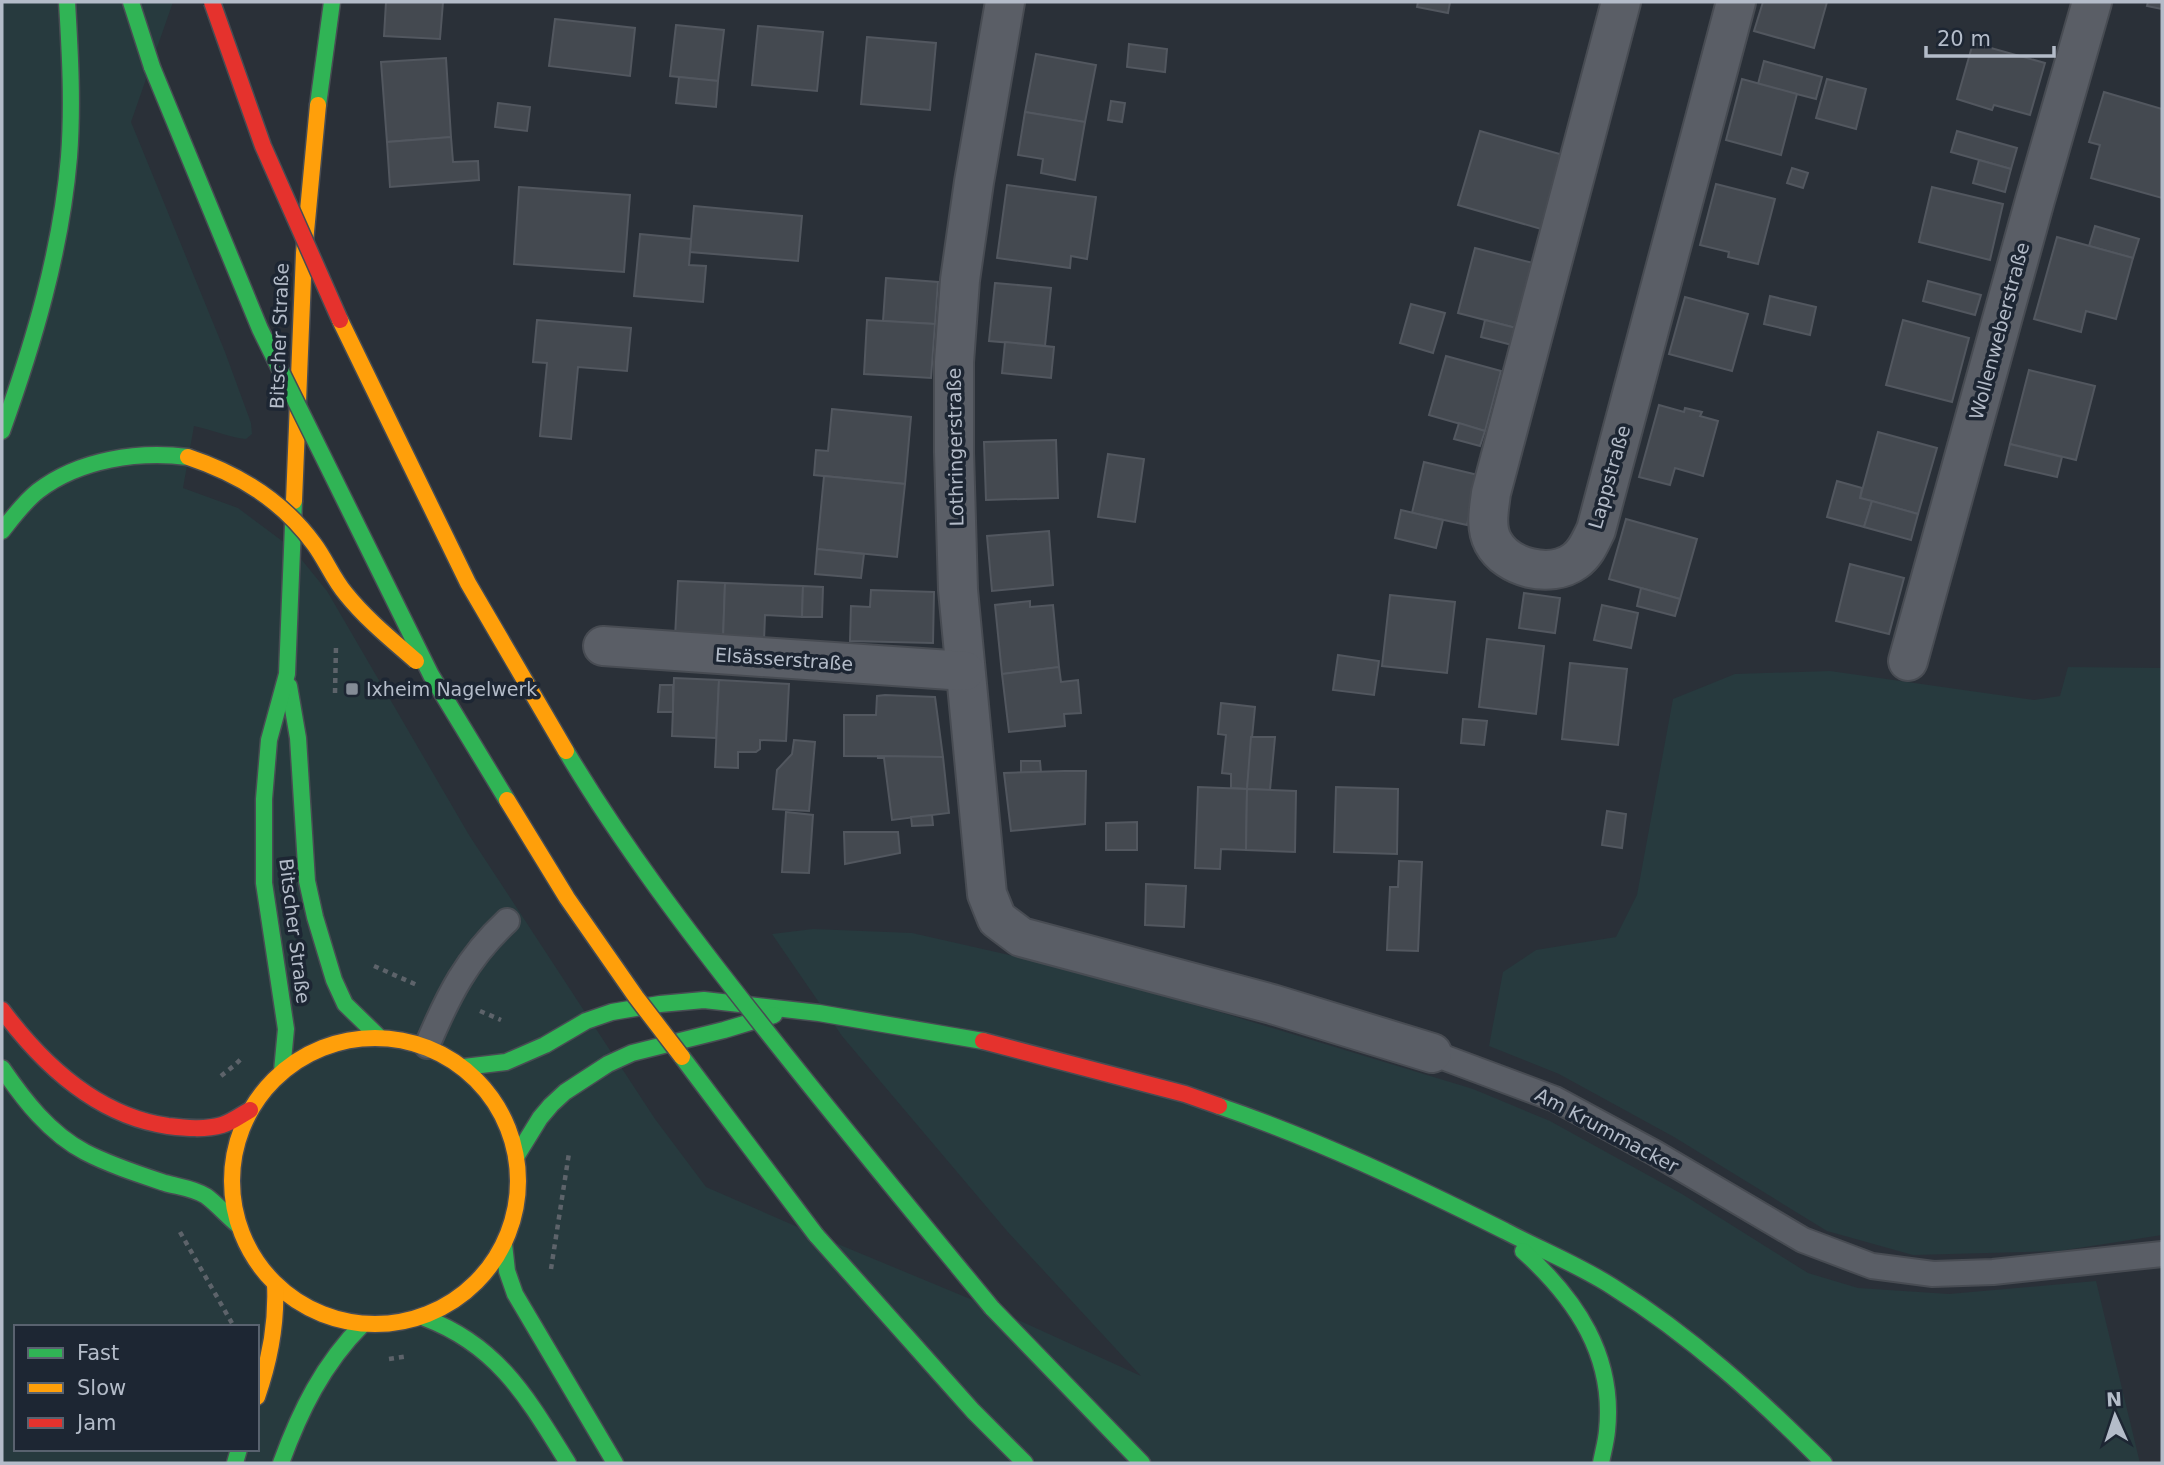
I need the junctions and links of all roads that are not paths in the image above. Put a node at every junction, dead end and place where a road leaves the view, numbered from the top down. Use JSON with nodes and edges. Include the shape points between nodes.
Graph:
{"nodes":[{"id":1,"x":67,"y":2,"type":"edge"},
{"id":2,"x":131,"y":2,"type":"edge"},
{"id":3,"x":212,"y":2,"type":"edge"},
{"id":4,"x":332,"y":2,"type":"edge"},
{"id":5,"x":1005,"y":2,"type":"edge"},
{"id":6,"x":1621,"y":2,"type":"edge"},
{"id":7,"x":1736,"y":2,"type":"edge"},
{"id":8,"x":2092,"y":2,"type":"edge"},
{"id":9,"x":2,"y":431,"type":"edge"},
{"id":10,"x":2,"y":531,"type":"edge"},
{"id":11,"x":603,"y":646,"type":"dead end"},
{"id":12,"x":1908,"y":661,"type":"dead end"},
{"id":13,"x":965,"y":671,"type":"junction"},
{"id":14,"x":286,"y":674,"type":"junction"},
{"id":15,"x":431,"y":675,"type":"junction"},
{"id":16,"x":987,"y":894,"type":"joint"},
{"id":17,"x":507,"y":921,"type":"dead end"},
{"id":18,"x":2,"y":1010,"type":"edge"},
{"id":19,"x":789,"y":1011,"type":"junction"},
{"id":20,"x":380,"y":1038,"type":"junction"},
{"id":21,"x":427,"y":1046,"type":"junction"},
{"id":22,"x":1432,"y":1053,"type":"joint"},
{"id":23,"x":464,"y":1067,"type":"junction"},
{"id":24,"x":2,"y":1068,"type":"edge"},
{"id":25,"x":282,"y":1070,"type":"junction"},
{"id":26,"x":250,"y":1110,"type":"junction"},
{"id":27,"x":516,"y":1157,"type":"junction"},
{"id":28,"x":1473,"y":1215,"type":"junction"},
{"id":29,"x":238,"y":1225,"type":"junction"},
{"id":30,"x":504,"y":1244,"type":"junction"},
{"id":31,"x":2162,"y":1254,"type":"edge"},
{"id":32,"x":275,"y":1284,"type":"junction"},
{"id":33,"x":425,"y":1318,"type":"junction"},
{"id":34,"x":363,"y":1324,"type":"junction"},
{"id":35,"x":259,"y":1392,"type":"edge"},
{"id":36,"x":281,"y":1463,"type":"edge"},
{"id":37,"x":568,"y":1463,"type":"edge"},
{"id":38,"x":615,"y":1463,"type":"edge"},
{"id":39,"x":1026,"y":1463,"type":"edge"},
{"id":40,"x":1142,"y":1463,"type":"edge"},
{"id":41,"x":1601,"y":1463,"type":"edge"},
{"id":42,"x":1824,"y":1463,"type":"edge"}],
"edges":[{"from":1,"to":9,"type":"main road","via":[[71,80],[65,191],[41,315]]},
{"from":2,"to":15,"type":"main road","bridge":true,"via":[[152,67],[260,329]]},
{"from":3,"to":40,"type":"main road","bridge":true,"via":[[264,146],[351,346],[468,583],[584,781],[685,928],[841,1126],[992,1308]]},
{"from":4,"to":14,"type":"main road","name":"Bitscher Straße","via":[[303,260]]},
{"from":5,"to":13,"type":"street","name":"Lothringerstraße","via":[[960,280],[954,362],[957,576]]},
{"from":6,"to":7,"type":"street","name":"Lappstraße","via":[[1491,493],[1488,522],[1493,542],[1508,559],[1529,569],[1573,563],[1586,551],[1596,530]]},
{"from":8,"to":12,"type":"street","name":"Wollenweberstraße"},
{"from":10,"to":15,"type":"main road","bridge":true,"via":[[40,490],[103,462],[163,454],[216,466],[279,503],[315,545],[340,587]]},
{"from":11,"to":13,"type":"street","name":"Elsässerstraße"},
{"from":13,"to":16,"type":"street","name":"Lothringerstraße"},
{"from":14,"to":20,"type":"main road","name":"Bitscher Straße","via":[[298,738],[307,881],[321,940],[345,1004]]},
{"from":14,"to":25,"type":"main road","name":"Bitscher Straße","via":[[269,740],[263,857],[286,1029]]},
{"from":15,"to":39,"type":"main road","bridge":true,"via":[[567,898],[636,997],[816,1235],[973,1411]]},
{"from":16,"to":22,"type":"street","name":"Am Krummacker","via":[[997,919],[1021,937],[1272,1004]]},
{"from":17,"to":21,"type":"lane","via":[[480,948],[448,997]]},
{"from":18,"to":26,"type":"main road","via":[[44,1061],[85,1094],[114,1110],[149,1123],[191,1128],[219,1126]]},
{"from":19,"to":23,"type":"main road","via":[[704,1000],[612,1012],[506,1062]]},
{"from":19,"to":27,"type":"main road","via":[[632,1053],[597,1071],[540,1118]]},
{"from":19,"to":28,"type":"main road","via":[[874,1020],[1006,1045],[1172,1090],[1342,1153]]},
{"from":20,"to":21,"type":"main road"},
{"from":20,"to":25,"type":"main road","via":[[326,1046]]},
{"from":21,"to":23,"type":"main road"},
{"from":22,"to":31,"type":"lane","name":"Am Krummacker","via":[[1555,1099],[1803,1240],[1872,1266],[1945,1274]]},
{"from":23,"to":27,"type":"main road","via":[[498,1106]]},
{"from":24,"to":29,"type":"main road","via":[[26,1102],[83,1151],[205,1196]]},
{"from":25,"to":26,"type":"main road","via":[[263,1088]]},
{"from":26,"to":29,"type":"main road","via":[[232,1164]]},
{"from":27,"to":30,"type":"main road","via":[[515,1214]]},
{"from":28,"to":41,"type":"main road","via":[[1503,1235],[1555,1283],[1596,1344],[1609,1402]]},
{"from":28,"to":42,"type":"main road","via":[[1611,1285],[1653,1314],[1741,1383]]},
{"from":29,"to":32,"type":"main road","via":[[250,1252]]},
{"from":30,"to":33,"type":"main road","via":[[487,1270]]},
{"from":30,"to":38,"type":"main road","via":[[515,1294]]},
{"from":32,"to":34,"type":"main road","via":[[320,1316]]},
{"from":32,"to":35,"type":"main road","via":[[276,1324]]},
{"from":33,"to":34,"type":"main road"},
{"from":33,"to":37,"type":"main road","via":[[457,1331],[502,1369]]},
{"from":34,"to":36,"type":"main road","via":[[318,1379]]}]}
